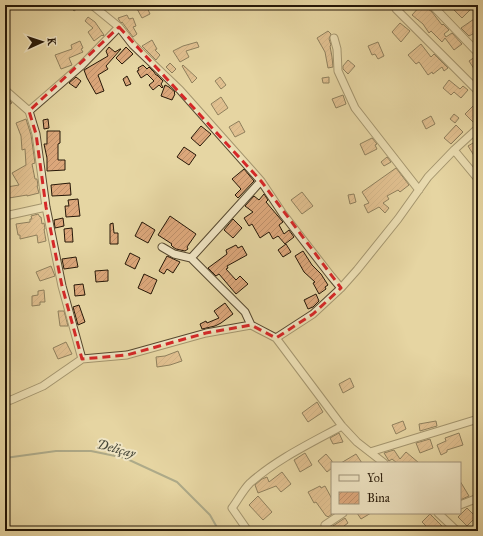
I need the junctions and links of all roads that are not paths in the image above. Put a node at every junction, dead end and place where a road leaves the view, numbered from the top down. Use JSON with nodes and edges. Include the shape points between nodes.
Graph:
{"nodes":[{"id":1,"x":92,"y":5,"type":"edge"},
{"id":2,"x":432,"y":5,"type":"edge"},
{"id":3,"x":396,"y":9,"type":"dead end"},
{"id":4,"x":119,"y":27,"type":"junction"},
{"id":5,"x":334,"y":38,"type":"dead end"},
{"id":6,"x":478,"y":53,"type":"edge"},
{"id":7,"x":5,"y":90,"type":"edge"},
{"id":8,"x":478,"y":91,"type":"edge"},
{"id":9,"x":29,"y":111,"type":"junction"},
{"id":10,"x":478,"y":128,"type":"edge"},
{"id":11,"x":454,"y":150,"type":"junction"},
{"id":12,"x":478,"y":179,"type":"edge"},
{"id":13,"x":261,"y":181,"type":"junction"},
{"id":14,"x":418,"y":190,"type":"junction"},
{"id":15,"x":46,"y":207,"type":"junction"},
{"id":16,"x":5,"y":216,"type":"edge"},
{"id":17,"x":162,"y":247,"type":"dead end"},
{"id":18,"x":191,"y":258,"type":"junction"},
{"id":19,"x":342,"y":288,"type":"junction"},
{"id":20,"x":251,"y":325,"type":"junction"},
{"id":21,"x":276,"y":338,"type":"junction"},
{"id":22,"x":82,"y":360,"type":"junction"},
{"id":23,"x":5,"y":401,"type":"edge"},
{"id":24,"x":478,"y":418,"type":"edge"},
{"id":25,"x":342,"y":426,"type":"junction"},
{"id":26,"x":370,"y":452,"type":"junction"},
{"id":27,"x":383,"y":462,"type":"edge"},
{"id":28,"x":478,"y":498,"type":"edge"},
{"id":29,"x":461,"y":505,"type":"edge"},
{"id":30,"x":342,"y":514,"type":"edge"},
{"id":31,"x":439,"y":514,"type":"edge"},
{"id":32,"x":325,"y":525,"type":"dead end"},
{"id":33,"x":248,"y":531,"type":"edge"},
{"id":34,"x":457,"y":531,"type":"edge"}],
"edges":[{"from":1,"to":4,"type":"street"},
{"from":2,"to":6,"type":"street"},
{"from":3,"to":8,"type":"street"},
{"from":4,"to":9,"type":"street","via":[[82,65]]},
{"from":4,"to":13,"type":"street","via":[[133,45],[180,90]]},
{"from":5,"to":14,"type":"street","via":[[338,71],[354,108]]},
{"from":7,"to":9,"type":"street"},
{"from":9,"to":15,"type":"street","via":[[36,134]]},
{"from":10,"to":11,"type":"street"},
{"from":11,"to":12,"type":"street"},
{"from":11,"to":14,"type":"street"},
{"from":13,"to":18,"type":"street"},
{"from":13,"to":19,"type":"street","via":[[283,214]]},
{"from":14,"to":19,"type":"street"},
{"from":15,"to":16,"type":"street"},
{"from":15,"to":22,"type":"street","via":[[62,286]]},
{"from":17,"to":18,"type":"street","via":[[174,254]]},
{"from":18,"to":20,"type":"street","via":[[244,312]]},
{"from":19,"to":21,"type":"street","via":[[313,314]]},
{"from":20,"to":21,"type":"street"},
{"from":20,"to":22,"type":"street","via":[[206,333],[127,355]]},
{"from":21,"to":25,"type":"street"},
{"from":22,"to":23,"type":"street","via":[[43,386]]},
{"from":24,"to":26,"type":"street"},
{"from":25,"to":26,"type":"street"},
{"from":25,"to":33,"type":"street","via":[[286,457],[249,485],[232,508]]},
{"from":26,"to":27,"type":"street"},
{"from":28,"to":29,"type":"street"},
{"from":30,"to":32,"type":"street"},
{"from":31,"to":34,"type":"street"}]}
